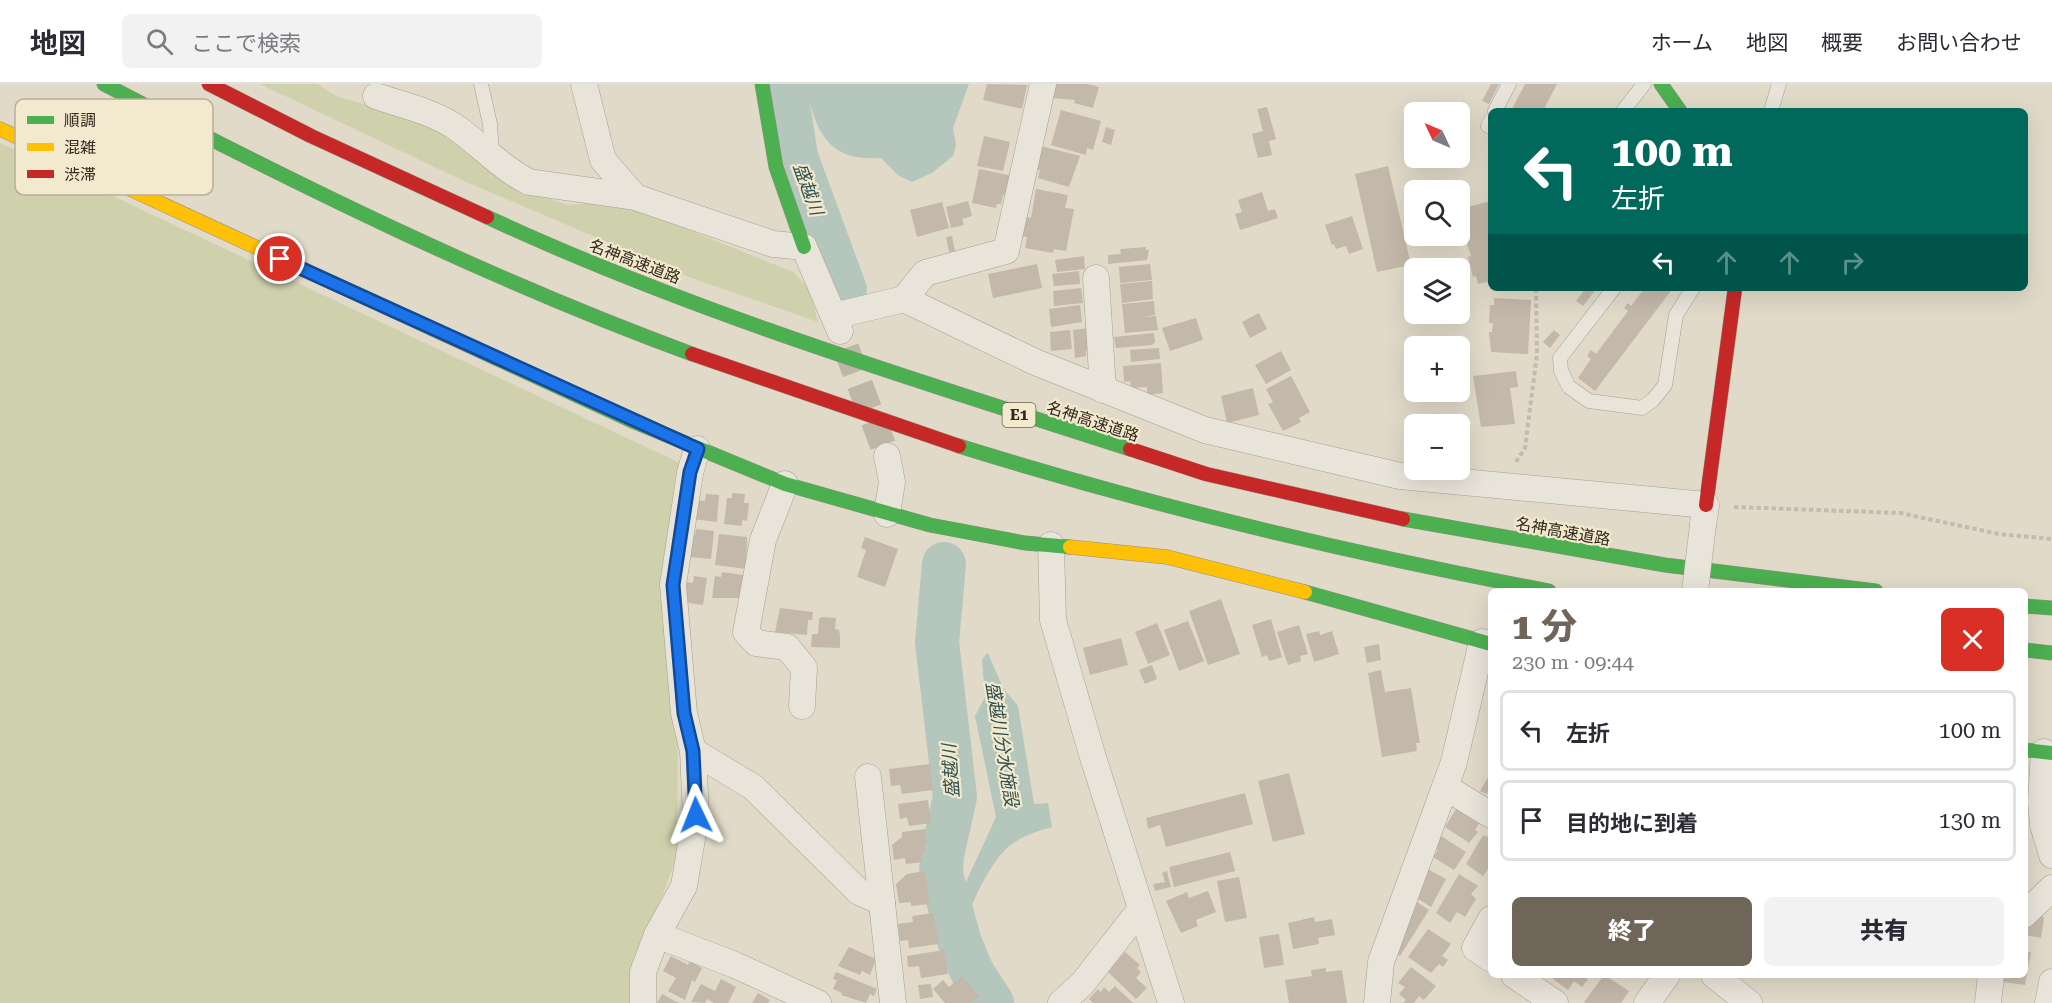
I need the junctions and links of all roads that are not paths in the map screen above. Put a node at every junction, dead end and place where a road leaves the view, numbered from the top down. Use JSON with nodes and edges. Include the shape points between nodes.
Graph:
{"nodes":[{"id":1,"x":104,"y":84,"type":"edge"},
{"id":2,"x":209,"y":84,"type":"edge"},
{"id":3,"x":481,"y":84,"type":"edge"},
{"id":4,"x":584,"y":84,"type":"edge"},
{"id":5,"x":762,"y":84,"type":"edge"},
{"id":6,"x":1043,"y":84,"type":"edge"},
{"id":7,"x":1509,"y":84,"type":"edge"},
{"id":8,"x":1644,"y":84,"type":"edge"},
{"id":9,"x":1661,"y":84,"type":"edge"},
{"id":10,"x":1779,"y":84,"type":"edge"},
{"id":11,"x":376,"y":96,"type":"dead end"},
{"id":12,"x":411,"y":96,"type":"edge"},
{"id":13,"x":133,"y":99,"type":"edge"},
{"id":14,"x":1497,"y":108,"type":"edge"},
{"id":15,"x":1625,"y":108,"type":"edge"},
{"id":16,"x":1678,"y":108,"type":"edge"},
{"id":17,"x":1772,"y":108,"type":"edge"},
{"id":18,"x":0,"y":129,"type":"edge"},
{"id":19,"x":15,"y":136,"type":"edge"},
{"id":20,"x":213,"y":141,"type":"edge"},
{"id":21,"x":492,"y":154,"type":"junction"},
{"id":22,"x":144,"y":195,"type":"edge"},
{"id":23,"x":635,"y":197,"type":"junction"},
{"id":24,"x":804,"y":247,"type":"junction"},
{"id":25,"x":1096,"y":278,"type":"dead end"},
{"id":26,"x":1612,"y":291,"type":"edge"},
{"id":27,"x":1691,"y":291,"type":"edge"},
{"id":28,"x":1735,"y":291,"type":"edge"},
{"id":29,"x":904,"y":299,"type":"junction"},
{"id":30,"x":1102,"y":390,"type":"junction"},
{"id":31,"x":698,"y":449,"type":"junction"},
{"id":32,"x":887,"y":456,"type":"tunnel mouth"},
{"id":33,"x":785,"y":484,"type":"junction"},
{"id":34,"x":887,"y":514,"type":"junction"},
{"id":35,"x":1704,"y":515,"type":"junction"},
{"id":36,"x":1051,"y":545,"type":"junction"},
{"id":37,"x":1533,"y":588,"type":"edge"},
{"id":38,"x":1695,"y":588,"type":"edge"},
{"id":39,"x":1852,"y":588,"type":"edge"},
{"id":40,"x":2028,"y":606,"type":"edge"},
{"id":41,"x":2052,"y":608,"type":"edge"},
{"id":42,"x":1486,"y":643,"type":"edge"},
{"id":43,"x":2028,"y":650,"type":"edge"},
{"id":44,"x":2052,"y":653,"type":"edge"},
{"id":45,"x":802,"y":706,"type":"dead end"},
{"id":46,"x":693,"y":751,"type":"junction"},
{"id":47,"x":2040,"y":752,"type":"edge"},
{"id":48,"x":868,"y":777,"type":"dead end"},
{"id":49,"x":1445,"y":787,"type":"junction"},
{"id":50,"x":1488,"y":813,"type":"edge"},
{"id":51,"x":2052,"y":855,"type":"edge"},
{"id":52,"x":2052,"y":888,"type":"edge"},
{"id":53,"x":882,"y":902,"type":"junction"},
{"id":54,"x":1140,"y":910,"type":"junction"},
{"id":55,"x":2028,"y":911,"type":"edge"},
{"id":56,"x":1488,"y":924,"type":"edge"},
{"id":57,"x":657,"y":935,"type":"junction"},
{"id":58,"x":1488,"y":957,"type":"edge"},
{"id":59,"x":1518,"y":978,"type":"edge"},
{"id":60,"x":1665,"y":978,"type":"edge"},
{"id":61,"x":1718,"y":978,"type":"edge"},
{"id":62,"x":1991,"y":978,"type":"edge"},
{"id":63,"x":2052,"y":982,"type":"edge"},
{"id":64,"x":643,"y":1003,"type":"edge"},
{"id":65,"x":818,"y":1003,"type":"edge"},
{"id":66,"x":893,"y":1003,"type":"edge"},
{"id":67,"x":1060,"y":1003,"type":"edge"},
{"id":68,"x":1171,"y":1003,"type":"edge"},
{"id":69,"x":1377,"y":1003,"type":"edge"},
{"id":70,"x":1554,"y":1003,"type":"edge"},
{"id":71,"x":1647,"y":1003,"type":"edge"},
{"id":72,"x":1749,"y":1003,"type":"edge"},
{"id":73,"x":1988,"y":1003,"type":"edge"},
{"id":74,"x":2049,"y":1003,"type":"edge"}],
"edges":[{"from":1,"to":13,"type":"main road"},
{"from":2,"to":39,"type":"main road","name":"名神高速道路","number":"E1","via":[[311,136],[532,238],[771,332],[1206,474],[1424,523],[1665,565]]},
{"from":3,"to":21,"type":"lane"},
{"from":4,"to":23,"type":"street","via":[[603,160]]},
{"from":5,"to":24,"type":"main road","via":[[778,184]]},
{"from":6,"to":29,"type":"street","via":[[1006,251],[925,273]]},
{"from":7,"to":14,"type":"lane"},
{"from":8,"to":15,"type":"lane"},
{"from":9,"to":16,"type":"main road"},
{"from":10,"to":17,"type":"lane"},
{"from":11,"to":12,"type":"street"},
{"from":12,"to":21,"type":"street"},
{"from":18,"to":19,"type":"main road"},
{"from":20,"to":37,"type":"main road","via":[[289,181],[511,283],[770,385],[999,460],[1196,516],[1390,561]]},
{"from":21,"to":23,"type":"street","via":[[514,175],[528,182]]},
{"from":22,"to":31,"type":"main road"},
{"from":23,"to":24,"type":"street","via":[[773,244]]},
{"from":24,"to":29,"type":"street","via":[[837,323]]},
{"from":25,"to":30,"type":"street"},
{"from":26,"to":27,"type":"lane","via":[[1560,358],[1562,371],[1569,387],[1589,401],[1642,408],[1665,385],[1676,315]]},
{"from":28,"to":35,"type":"main road"},
{"from":29,"to":30,"type":"street"},
{"from":30,"to":35,"type":"street","via":[[1205,430],[1400,476],[1502,486]]},
{"from":31,"to":33,"type":"main road"},
{"from":31,"to":46,"type":"street","via":[[690,472],[673,585],[684,713]]},
{"from":32,"to":34,"type":"street","via":[[892,482]]},
{"from":33,"to":34,"type":"main road"},
{"from":33,"to":45,"type":"street","via":[[763,540],[746,632],[756,643],[787,647],[804,668]]},
{"from":34,"to":36,"type":"main road"},
{"from":35,"to":38,"type":"street","bridge":true},
{"from":36,"to":42,"type":"main road","via":[[1167,556]]},
{"from":36,"to":54,"type":"street","via":[[1053,620]]},
{"from":40,"to":41,"type":"main road"},
{"from":42,"to":49,"type":"street"},
{"from":43,"to":44,"type":"main road"},
{"from":46,"to":53,"type":"street","via":[[753,787],[860,892]]},
{"from":46,"to":57,"type":"street","via":[[696,815],[684,886]]},
{"from":47,"to":51,"type":"street","via":[[2043,825]]},
{"from":48,"to":53,"type":"street"},
{"from":49,"to":50,"type":"street"},
{"from":49,"to":69,"type":"street","via":[[1381,962]]},
{"from":52,"to":55,"type":"street"},
{"from":53,"to":66,"type":"street"},
{"from":54,"to":67,"type":"street","via":[[1082,984]]},
{"from":54,"to":68,"type":"street"},
{"from":56,"to":58,"type":"street","via":[[1475,948]]},
{"from":57,"to":64,"type":"street","via":[[644,972]]},
{"from":57,"to":65,"type":"street"},
{"from":59,"to":70,"type":"street"},
{"from":60,"to":71,"type":"street"},
{"from":61,"to":72,"type":"street"},
{"from":62,"to":73,"type":"street"},
{"from":63,"to":74,"type":"street"}]}
